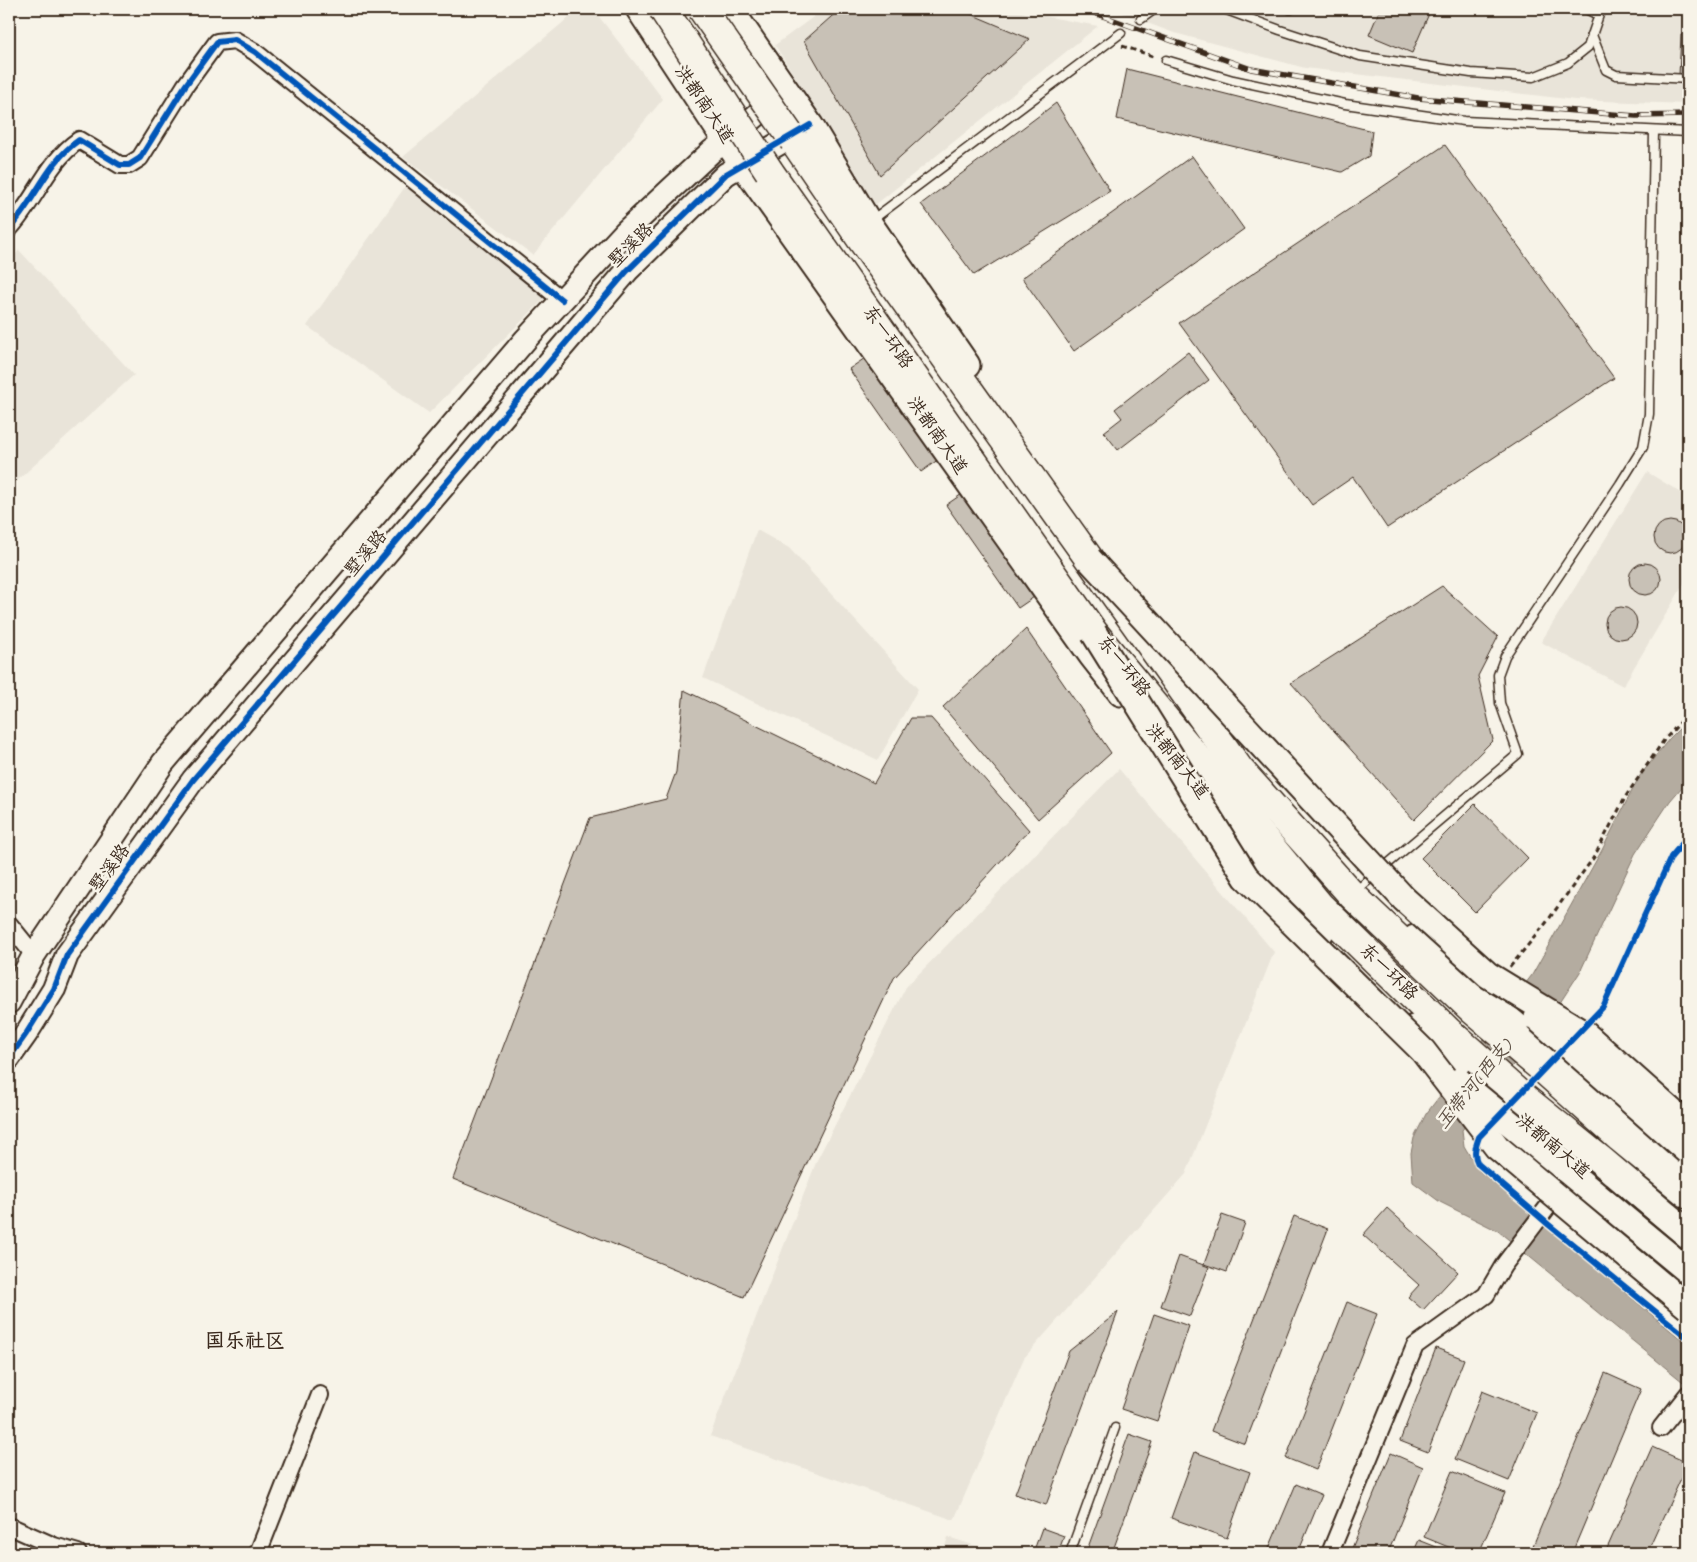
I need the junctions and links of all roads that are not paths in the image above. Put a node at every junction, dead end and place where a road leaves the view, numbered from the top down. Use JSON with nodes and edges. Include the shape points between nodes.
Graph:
{"nodes":[{"id":1,"x":639,"y":9,"type":"edge"},
{"id":2,"x":663,"y":9,"type":"edge"},
{"id":3,"x":702,"y":9,"type":"edge"},
{"id":4,"x":730,"y":9,"type":"edge"},
{"id":5,"x":1155,"y":9,"type":"edge"},
{"id":6,"x":1224,"y":9,"type":"edge"},
{"id":7,"x":1586,"y":9,"type":"edge"},
{"id":8,"x":1600,"y":12,"type":"edge"},
{"id":9,"x":1142,"y":19,"type":"dead end"},
{"id":10,"x":1121,"y":33,"type":"dead end"},
{"id":11,"x":1592,"y":35,"type":"junction"},
{"id":12,"x":1166,"y":60,"type":"road end"},
{"id":13,"x":1688,"y":79,"type":"edge"},
{"id":14,"x":786,"y":90,"type":"junction"},
{"id":15,"x":810,"y":126,"type":"junction"},
{"id":16,"x":1654,"y":132,"type":"junction"},
{"id":17,"x":1688,"y":132,"type":"edge"},
{"id":18,"x":726,"y":141,"type":"junction"},
{"id":19,"x":743,"y":164,"type":"junction"},
{"id":20,"x":868,"y":223,"type":"junction"},
{"id":21,"x":9,"y":229,"type":"edge"},
{"id":22,"x":562,"y":300,"type":"junction"},
{"id":23,"x":1089,"y":559,"type":"junction"},
{"id":24,"x":1094,"y":633,"type":"junction"},
{"id":25,"x":1358,"y":889,"type":"junction"},
{"id":26,"x":9,"y":924,"type":"edge"},
{"id":27,"x":34,"y":955,"type":"junction"},
{"id":28,"x":1494,"y":980,"type":"junction"},
{"id":29,"x":9,"y":1002,"type":"edge"},
{"id":30,"x":1426,"y":1047,"type":"junction"},
{"id":31,"x":9,"y":1058,"type":"edge"},
{"id":32,"x":1688,"y":1126,"type":"edge"},
{"id":33,"x":1688,"y":1152,"type":"edge"},
{"id":34,"x":1577,"y":1167,"type":"junction"},
{"id":35,"x":1688,"y":1174,"type":"edge"},
{"id":36,"x":1688,"y":1194,"type":"edge"},
{"id":37,"x":1688,"y":1234,"type":"edge"},
{"id":38,"x":1688,"y":1258,"type":"edge"},
{"id":39,"x":1688,"y":1272,"type":"edge"},
{"id":40,"x":1688,"y":1307,"type":"edge"},
{"id":41,"x":1688,"y":1394,"type":"edge"},
{"id":42,"x":320,"y":1395,"type":"dead end"},
{"id":43,"x":1115,"y":1428,"type":"dead end"},
{"id":44,"x":1661,"y":1428,"type":"dead end"},
{"id":45,"x":9,"y":1526,"type":"edge"},
{"id":46,"x":78,"y":1553,"type":"edge"},
{"id":47,"x":258,"y":1553,"type":"edge"},
{"id":48,"x":1070,"y":1553,"type":"edge"},
{"id":49,"x":1330,"y":1553,"type":"edge"}],
"edges":[{"from":1,"to":18,"type":"main road","name":"洪都南大道"},
{"from":2,"to":24,"type":"highway","name":"东一环路","bridge":true,"via":[[770,171]]},
{"from":3,"to":23,"type":"highway","name":"东一环路","bridge":true},
{"from":4,"to":14,"type":"main road"},
{"from":5,"to":9,"type":"lane"},
{"from":6,"to":11,"type":"lane","via":[[1360,56],[1471,73],[1533,76],[1568,63],[1588,47]]},
{"from":7,"to":8,"type":"lane"},
{"from":8,"to":11,"type":"lane"},
{"from":10,"to":20,"type":"lane"},
{"from":11,"to":13,"type":"lane","via":[[1606,70],[1616,75]]},
{"from":12,"to":16,"type":"lane","via":[[1233,80],[1345,104],[1464,121]]},
{"from":14,"to":15,"type":"main road"},
{"from":14,"to":18,"type":"street","name":"墅溪路"},
{"from":15,"to":19,"type":"street","name":"墅溪路"},
{"from":15,"to":20,"type":"main road"},
{"from":16,"to":17,"type":"lane"},
{"from":16,"to":25,"type":"lane","via":[[1649,414],[1643,448],[1505,656],[1498,675],[1500,703],[1518,754]]},
{"from":18,"to":19,"type":"main road","name":"洪都南大道"},
{"from":18,"to":22,"type":"street","name":"墅溪路","via":[[625,232]]},
{"from":19,"to":30,"type":"main road","name":"洪都南大道","via":[[1092,656],[1241,846],[1309,924]]},
{"from":19,"to":31,"type":"street","name":"墅溪路","via":[[726,174],[627,271],[194,780],[67,955],[54,989]]},
{"from":20,"to":25,"type":"main road","via":[[1181,674],[1279,799]]},
{"from":21,"to":22,"type":"street","via":[[67,148],[79,140],[120,165],[129,165],[140,158],[217,42],[235,40],[255,52]]},
{"from":22,"to":27,"type":"street","name":"墅溪路","via":[[163,762]]},
{"from":23,"to":28,"type":"main road","bridge":true,"via":[[1404,899]]},
{"from":23,"to":36,"type":"highway","name":"东一环路","bridge":true,"via":[[1239,770],[1352,895],[1474,1011]]},
{"from":24,"to":30,"type":"main road","bridge":true,"via":[[1246,877]]},
{"from":24,"to":37,"type":"highway","name":"东一环路","bridge":true,"via":[[1319,906],[1449,1032]]},
{"from":25,"to":28,"type":"main road"},
{"from":26,"to":27,"type":"street"},
{"from":27,"to":29,"type":"street","name":"墅溪路"},
{"from":28,"to":32,"type":"main road","bridge":true,"via":[[1585,1034]]},
{"from":28,"to":33,"type":"main road","bridge":true},
{"from":28,"to":35,"type":"main road","via":[[1554,1058]]},
{"from":30,"to":34,"type":"main road","name":"洪都南大道"},
{"from":30,"to":39,"type":"main road","bridge":true},
{"from":30,"to":40,"type":"main road","bridge":true,"via":[[1497,1147]]},
{"from":34,"to":38,"type":"main road","name":"洪都南大道"},
{"from":34,"to":49,"type":"street","via":[[1503,1266],[1486,1295],[1415,1346]]},
{"from":41,"to":44,"type":"street"},
{"from":42,"to":47,"type":"street"},
{"from":43,"to":48,"type":"lane"},
{"from":45,"to":46,"type":"street"}]}
